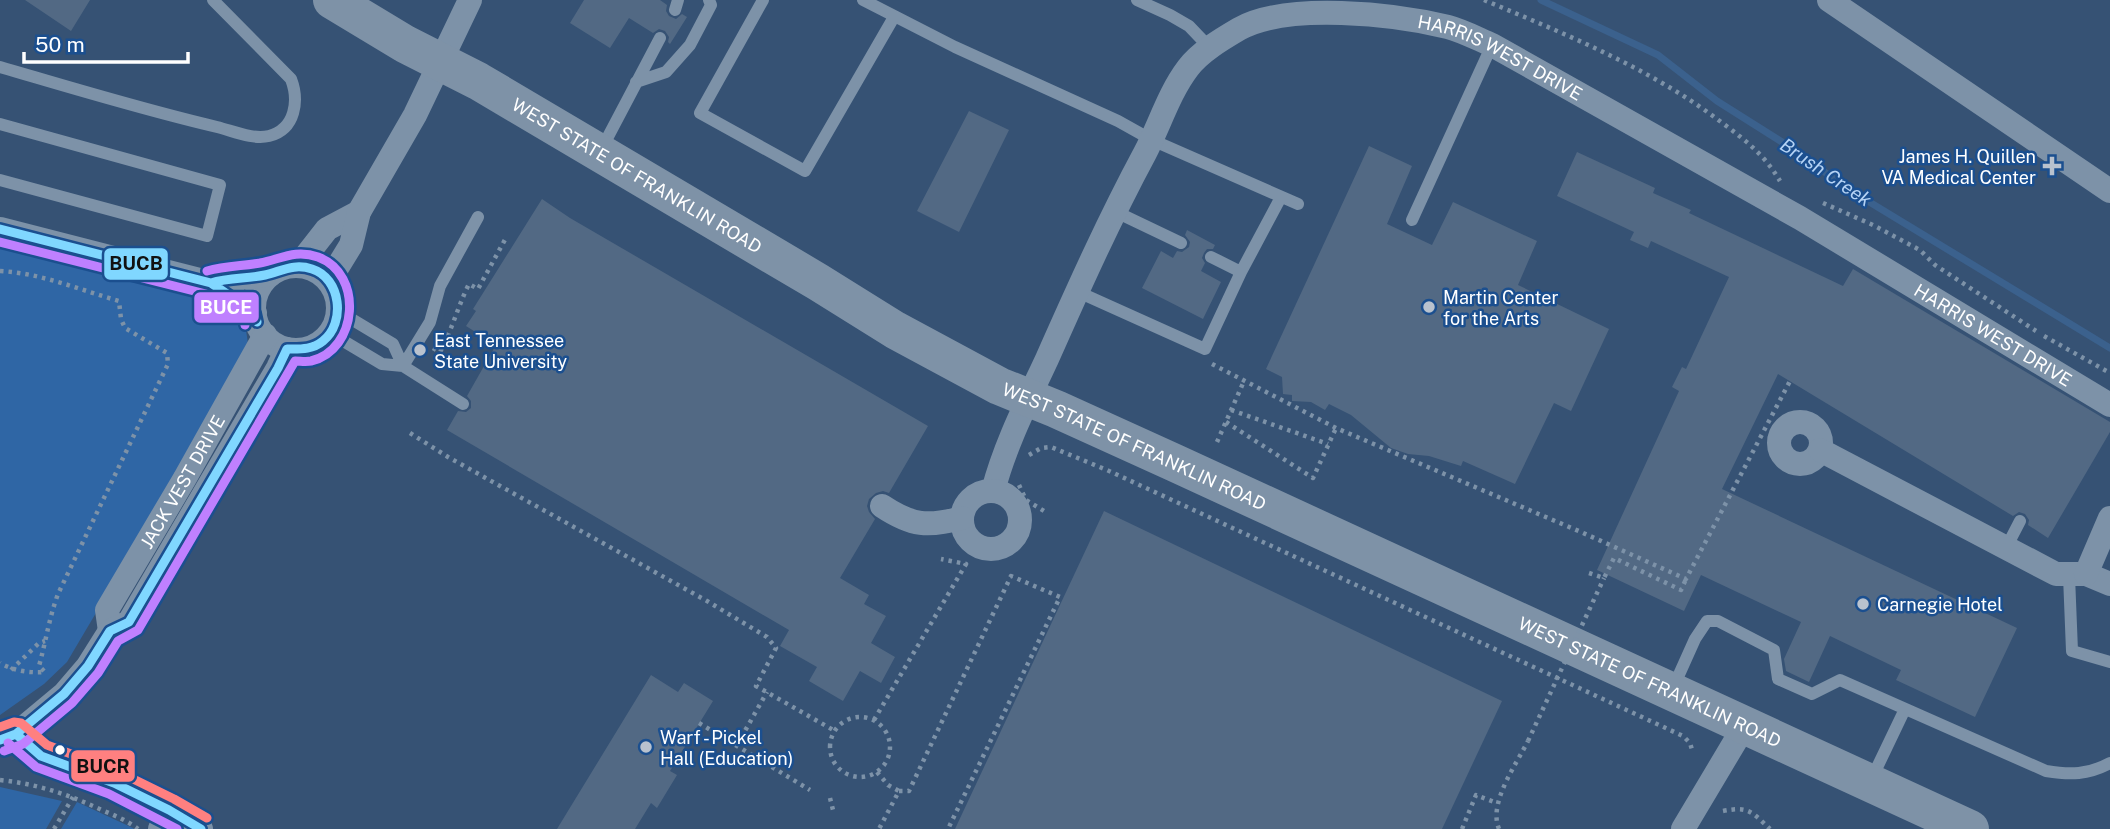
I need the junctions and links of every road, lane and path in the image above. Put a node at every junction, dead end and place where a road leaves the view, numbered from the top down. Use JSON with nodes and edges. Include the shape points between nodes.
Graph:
{"nodes":[{"id":1,"x":213,"y":0,"type":"edge"},
{"id":2,"x":332,"y":0,"type":"edge"},
{"id":3,"x":470,"y":0,"type":"edge"},
{"id":4,"x":709,"y":0,"type":"edge"},
{"id":5,"x":763,"y":0,"type":"edge"},
{"id":6,"x":863,"y":0,"type":"edge"},
{"id":7,"x":1137,"y":0,"type":"edge"},
{"id":8,"x":1484,"y":0,"type":"edge"},
{"id":9,"x":1829,"y":0,"type":"edge"},
{"id":10,"x":894,"y":18,"type":"junction"},
{"id":11,"x":660,"y":38,"type":"dead end"},
{"id":12,"x":1492,"y":45,"type":"junction"},
{"id":13,"x":1210,"y":48,"type":"junction"},
{"id":14,"x":440,"y":62,"type":"junction"},
{"id":15,"x":0,"y":67,"type":"edge"},
{"id":16,"x":636,"y":82,"type":"junction"},
{"id":17,"x":0,"y":124,"type":"edge"},
{"id":18,"x":1152,"y":140,"type":"junction"},
{"id":19,"x":599,"y":153,"type":"junction"},
{"id":20,"x":0,"y":180,"type":"edge"},
{"id":21,"x":1782,"y":184,"type":"dead end"},
{"id":22,"x":2110,"y":191,"type":"edge"},
{"id":23,"x":1281,"y":197,"type":"junction"},
{"id":24,"x":1811,"y":200,"type":"dead end"},
{"id":25,"x":1298,"y":204,"type":"dead end"},
{"id":26,"x":1114,"y":211,"type":"junction"},
{"id":27,"x":359,"y":212,"type":"junction"},
{"id":28,"x":478,"y":218,"type":"dead end"},
{"id":29,"x":1412,"y":220,"type":"dead end"},
{"id":30,"x":0,"y":229,"type":"edge"},
{"id":31,"x":507,"y":236,"type":"dead end"},
{"id":32,"x":1181,"y":243,"type":"dead end"},
{"id":33,"x":1211,"y":257,"type":"dead end"},
{"id":34,"x":298,"y":266,"type":"junction"},
{"id":35,"x":0,"y":271,"type":"edge"},
{"id":36,"x":1241,"y":272,"type":"junction"},
{"id":37,"x":271,"y":274,"type":"junction"},
{"id":38,"x":329,"y":281,"type":"junction"},
{"id":39,"x":211,"y":284,"type":"junction"},
{"id":40,"x":1076,"y":291,"type":"junction"},
{"id":41,"x":334,"y":323,"type":"junction"},
{"id":42,"x":260,"y":324,"type":"junction"},
{"id":43,"x":431,"y":347,"type":"dead end"},
{"id":44,"x":287,"y":349,"type":"junction"},
{"id":45,"x":1212,"y":364,"type":"dead end"},
{"id":46,"x":403,"y":366,"type":"junction"},
{"id":47,"x":2110,"y":373,"type":"edge"},
{"id":48,"x":1244,"y":381,"type":"junction"},
{"id":49,"x":1790,"y":381,"type":"dead end"},
{"id":50,"x":1028,"y":398,"type":"junction"},
{"id":51,"x":463,"y":404,"type":"dead end"},
{"id":52,"x":2110,"y":405,"type":"edge"},
{"id":53,"x":1231,"y":410,"type":"junction"},
{"id":54,"x":1226,"y":422,"type":"junction"},
{"id":55,"x":1336,"y":428,"type":"junction"},
{"id":56,"x":410,"y":433,"type":"dead end"},
{"id":57,"x":1217,"y":442,"type":"dead end"},
{"id":58,"x":1328,"y":444,"type":"junction"},
{"id":59,"x":1820,"y":450,"type":"dead end"},
{"id":60,"x":1023,"y":464,"type":"dead end"},
{"id":61,"x":1018,"y":477,"type":"dead end"},
{"id":62,"x":993,"y":491,"type":"junction"},
{"id":63,"x":882,"y":506,"type":"dead end"},
{"id":64,"x":1044,"y":511,"type":"dead end"},
{"id":65,"x":962,"y":518,"type":"junction"},
{"id":66,"x":2110,"y":518,"type":"edge"},
{"id":67,"x":2020,"y":521,"type":"dead end"},
{"id":68,"x":2006,"y":548,"type":"junction"},
{"id":69,"x":942,"y":559,"type":"dead end"},
{"id":70,"x":1589,"y":573,"type":"dead end"},
{"id":71,"x":2078,"y":575,"type":"junction"},
{"id":72,"x":1604,"y":578,"type":"junction"},
{"id":73,"x":1686,"y":579,"type":"junction"},
{"id":74,"x":2110,"y":584,"type":"edge"},
{"id":75,"x":110,"y":631,"type":"junction"},
{"id":76,"x":46,"y":641,"type":"junction"},
{"id":77,"x":2110,"y":662,"type":"edge"},
{"id":78,"x":0,"y":663,"type":"edge"},
{"id":79,"x":11,"y":670,"type":"junction"},
{"id":80,"x":1672,"y":691,"type":"junction"},
{"id":81,"x":767,"y":692,"type":"junction"},
{"id":82,"x":1905,"y":709,"type":"junction"},
{"id":83,"x":874,"y":720,"type":"junction"},
{"id":84,"x":699,"y":723,"type":"dead end"},
{"id":85,"x":1745,"y":725,"type":"junction"},
{"id":86,"x":835,"y":731,"type":"junction"},
{"id":87,"x":8,"y":737,"type":"edge"},
{"id":88,"x":737,"y":745,"type":"junction"},
{"id":89,"x":1693,"y":753,"type":"dead end"},
{"id":90,"x":2110,"y":763,"type":"edge"},
{"id":91,"x":877,"y":772,"type":"junction"},
{"id":92,"x":0,"y":780,"type":"edge"},
{"id":93,"x":1870,"y":782,"type":"junction"},
{"id":94,"x":810,"y":790,"type":"dead end"},
{"id":95,"x":899,"y":791,"type":"junction"},
{"id":96,"x":73,"y":797,"type":"junction"},
{"id":97,"x":830,"y":798,"type":"dead end"},
{"id":98,"x":1497,"y":803,"type":"junction"},
{"id":99,"x":1723,"y":811,"type":"dead end"},
{"id":100,"x":834,"y":814,"type":"dead end"},
{"id":101,"x":164,"y":819,"type":"edge"},
{"id":102,"x":54,"y":829,"type":"edge"},
{"id":103,"x":138,"y":829,"type":"edge"},
{"id":104,"x":201,"y":829,"type":"edge"},
{"id":105,"x":879,"y":829,"type":"edge"},
{"id":106,"x":948,"y":829,"type":"edge"},
{"id":107,"x":1462,"y":829,"type":"edge"},
{"id":108,"x":1499,"y":829,"type":"edge"},
{"id":109,"x":1683,"y":829,"type":"edge"},
{"id":110,"x":1770,"y":829,"type":"edge"},
{"id":111,"x":1970,"y":829,"type":"edge"}],
"edges":[{"from":1,"to":15,"type":"lane","via":[[291,79],[296,93],[293,116],[278,132],[254,136]]},
{"from":2,"to":14,"type":"highway","name":"WEST STATE OF FRANKLIN ROAD"},
{"from":3,"to":14,"type":"street"},
{"from":4,"to":16,"type":"lane","via":[[711,5],[690,45],[666,72]]},
{"from":5,"to":10,"type":"lane","via":[[700,113],[805,171]]},
{"from":6,"to":10,"type":"lane"},
{"from":7,"to":13,"type":"lane","via":[[1189,26]]},
{"from":8,"to":21,"type":"path","via":[[1593,47],[1695,102],[1753,146]]},
{"from":9,"to":22,"type":"street"},
{"from":10,"to":18,"type":"lane"},
{"from":11,"to":16,"type":"lane"},
{"from":12,"to":13,"type":"street","name":"HARRIS WEST DRIVE","via":[[1450,28],[1405,19],[1304,14],[1269,18]]},
{"from":12,"to":29,"type":"lane"},
{"from":12,"to":52,"type":"street","name":"HARRIS WEST DRIVE","via":[[1800,218]]},
{"from":13,"to":18,"type":"street","name":"HARRIS WEST DRIVE","via":[[1190,65]]},
{"from":14,"to":19,"type":"highway","name":"WEST STATE OF FRANKLIN ROAD"},
{"from":14,"to":27,"type":"street"},
{"from":16,"to":19,"type":"lane"},
{"from":17,"to":20,"type":"lane","via":[[219,185],[207,236]]},
{"from":18,"to":23,"type":"lane"},
{"from":18,"to":26,"type":"street","name":"HARRIS WEST DRIVE"},
{"from":19,"to":50,"type":"highway","name":"WEST STATE OF FRANKLIN ROAD","via":[[895,330]]},
{"from":23,"to":25,"type":"lane"},
{"from":23,"to":36,"type":"lane"},
{"from":24,"to":47,"type":"path","via":[[1920,250],[1935,265],[2032,328]]},
{"from":26,"to":32,"type":"lane"},
{"from":26,"to":40,"type":"street","name":"HARRIS WEST DRIVE"},
{"from":27,"to":34,"type":"street","via":[[327,229]]},
{"from":27,"to":38,"type":"street","via":[[351,245]]},
{"from":28,"to":46,"type":"lane"},
{"from":30,"to":39,"type":"street"},
{"from":31,"to":43,"type":"path","via":[[478,289],[470,284],[440,352]]},
{"from":33,"to":36,"type":"lane"},
{"from":34,"to":37,"type":"street"},
{"from":34,"to":38,"type":"street","via":[[319,272]]},
{"from":35,"to":76,"type":"path","via":[[20,271],[119,302],[125,328],[167,353],[168,364],[58,594]]},
{"from":36,"to":40,"type":"lane","via":[[1205,349]]},
{"from":37,"to":39,"type":"street","via":[[228,277]]},
{"from":37,"to":42,"type":"street","via":[[256,294]]},
{"from":38,"to":41,"type":"street","via":[[339,305]]},
{"from":39,"to":42,"type":"street","via":[[239,300]]},
{"from":40,"to":50,"type":"street","name":"HARRIS WEST DRIVE"},
{"from":41,"to":44,"type":"street","via":[[325,339],[314,346]]},
{"from":41,"to":46,"type":"lane","via":[[382,364]]},
{"from":41,"to":46,"type":"lane","via":[[353,320],[393,344]]},
{"from":42,"to":44,"type":"street","via":[[278,346]]},
{"from":42,"to":75,"type":"street","name":"JACK VEST DRIVE","via":[[185,478],[107,610]]},
{"from":44,"to":75,"type":"street","name":"JACK VEST DRIVE","via":[[129,621]]},
{"from":45,"to":48,"type":"path"},
{"from":46,"to":51,"type":"lane"},
{"from":48,"to":53,"type":"path"},
{"from":48,"to":55,"type":"path"},
{"from":49,"to":73,"type":"path"},
{"from":50,"to":62,"type":"street","name":"HARRIS WEST DRIVE"},
{"from":50,"to":80,"type":"highway","name":"WEST STATE OF FRANKLIN ROAD"},
{"from":53,"to":54,"type":"path"},
{"from":53,"to":58,"type":"path"},
{"from":54,"to":57,"type":"path"},
{"from":54,"to":58,"type":"path","via":[[1313,478]]},
{"from":55,"to":58,"type":"path"},
{"from":55,"to":73,"type":"path"},
{"from":56,"to":81,"type":"path","via":[[767,637],[776,649],[756,686]]},
{"from":59,"to":68,"type":"street"},
{"from":60,"to":89,"type":"path","via":[[1029,454],[1051,447],[1094,465],[1683,736]]},
{"from":61,"to":64,"type":"path","via":[[1026,500]]},
{"from":62,"to":65,"type":"street","via":[[968,502]]},
{"from":62,"to":65,"type":"street","via":[[1016,507],[1019,526],[1009,543],[991,549],[973,544],[962,528]]},
{"from":63,"to":65,"type":"street","via":[[927,525]]},
{"from":66,"to":71,"type":"street"},
{"from":67,"to":68,"type":"lane"},
{"from":68,"to":71,"type":"street","via":[[2056,574]]},
{"from":69,"to":83,"type":"path","via":[[966,564]]},
{"from":70,"to":72,"type":"path"},
{"from":71,"to":74,"type":"street"},
{"from":71,"to":77,"type":"lane","via":[[2072,651]]},
{"from":72,"to":73,"type":"path","via":[[1614,558],[1681,590]]},
{"from":72,"to":98,"type":"path","bridge":true},
{"from":75,"to":87,"type":"street","name":"JACK VEST DRIVE","via":[[64,694]]},
{"from":76,"to":79,"type":"path"},
{"from":76,"to":79,"type":"path","via":[[40,666],[45,672]]},
{"from":78,"to":79,"type":"path"},
{"from":80,"to":82,"type":"lane","via":[[1695,639],[1707,621],[1718,621],[1774,650],[1778,679],[1812,694],[1840,680]]},
{"from":80,"to":85,"type":"highway","name":"WEST STATE OF FRANKLIN ROAD"},
{"from":81,"to":86,"type":"path"},
{"from":81,"to":88,"type":"path"},
{"from":82,"to":90,"type":"lane","via":[[2046,771],[2068,775]]},
{"from":82,"to":93,"type":"lane"},
{"from":83,"to":86,"type":"path","via":[[850,719]]},
{"from":83,"to":91,"type":"path","via":[[885,730],[890,749],[888,760]]},
{"from":84,"to":88,"type":"path"},
{"from":85,"to":93,"type":"highway","name":"WEST STATE OF FRANKLIN ROAD"},
{"from":85,"to":109,"type":"street"},
{"from":86,"to":91,"type":"path","via":[[830,749],[837,767],[854,777]]},
{"from":87,"to":101,"type":"street","via":[[114,783]]},
{"from":88,"to":94,"type":"path"},
{"from":91,"to":95,"type":"path"},
{"from":92,"to":96,"type":"path"},
{"from":93,"to":111,"type":"highway","name":"WEST STATE OF FRANKLIN ROAD"},
{"from":95,"to":105,"type":"path"},
{"from":95,"to":106,"type":"path","via":[[909,791],[1011,576],[1060,597]]},
{"from":96,"to":102,"type":"path"},
{"from":96,"to":103,"type":"path"},
{"from":97,"to":100,"type":"path"},
{"from":98,"to":107,"type":"path","via":[[1476,795]]},
{"from":98,"to":108,"type":"path"},
{"from":99,"to":110,"type":"path","via":[[1751,811]]},
{"from":101,"to":104,"type":"street"}]}
